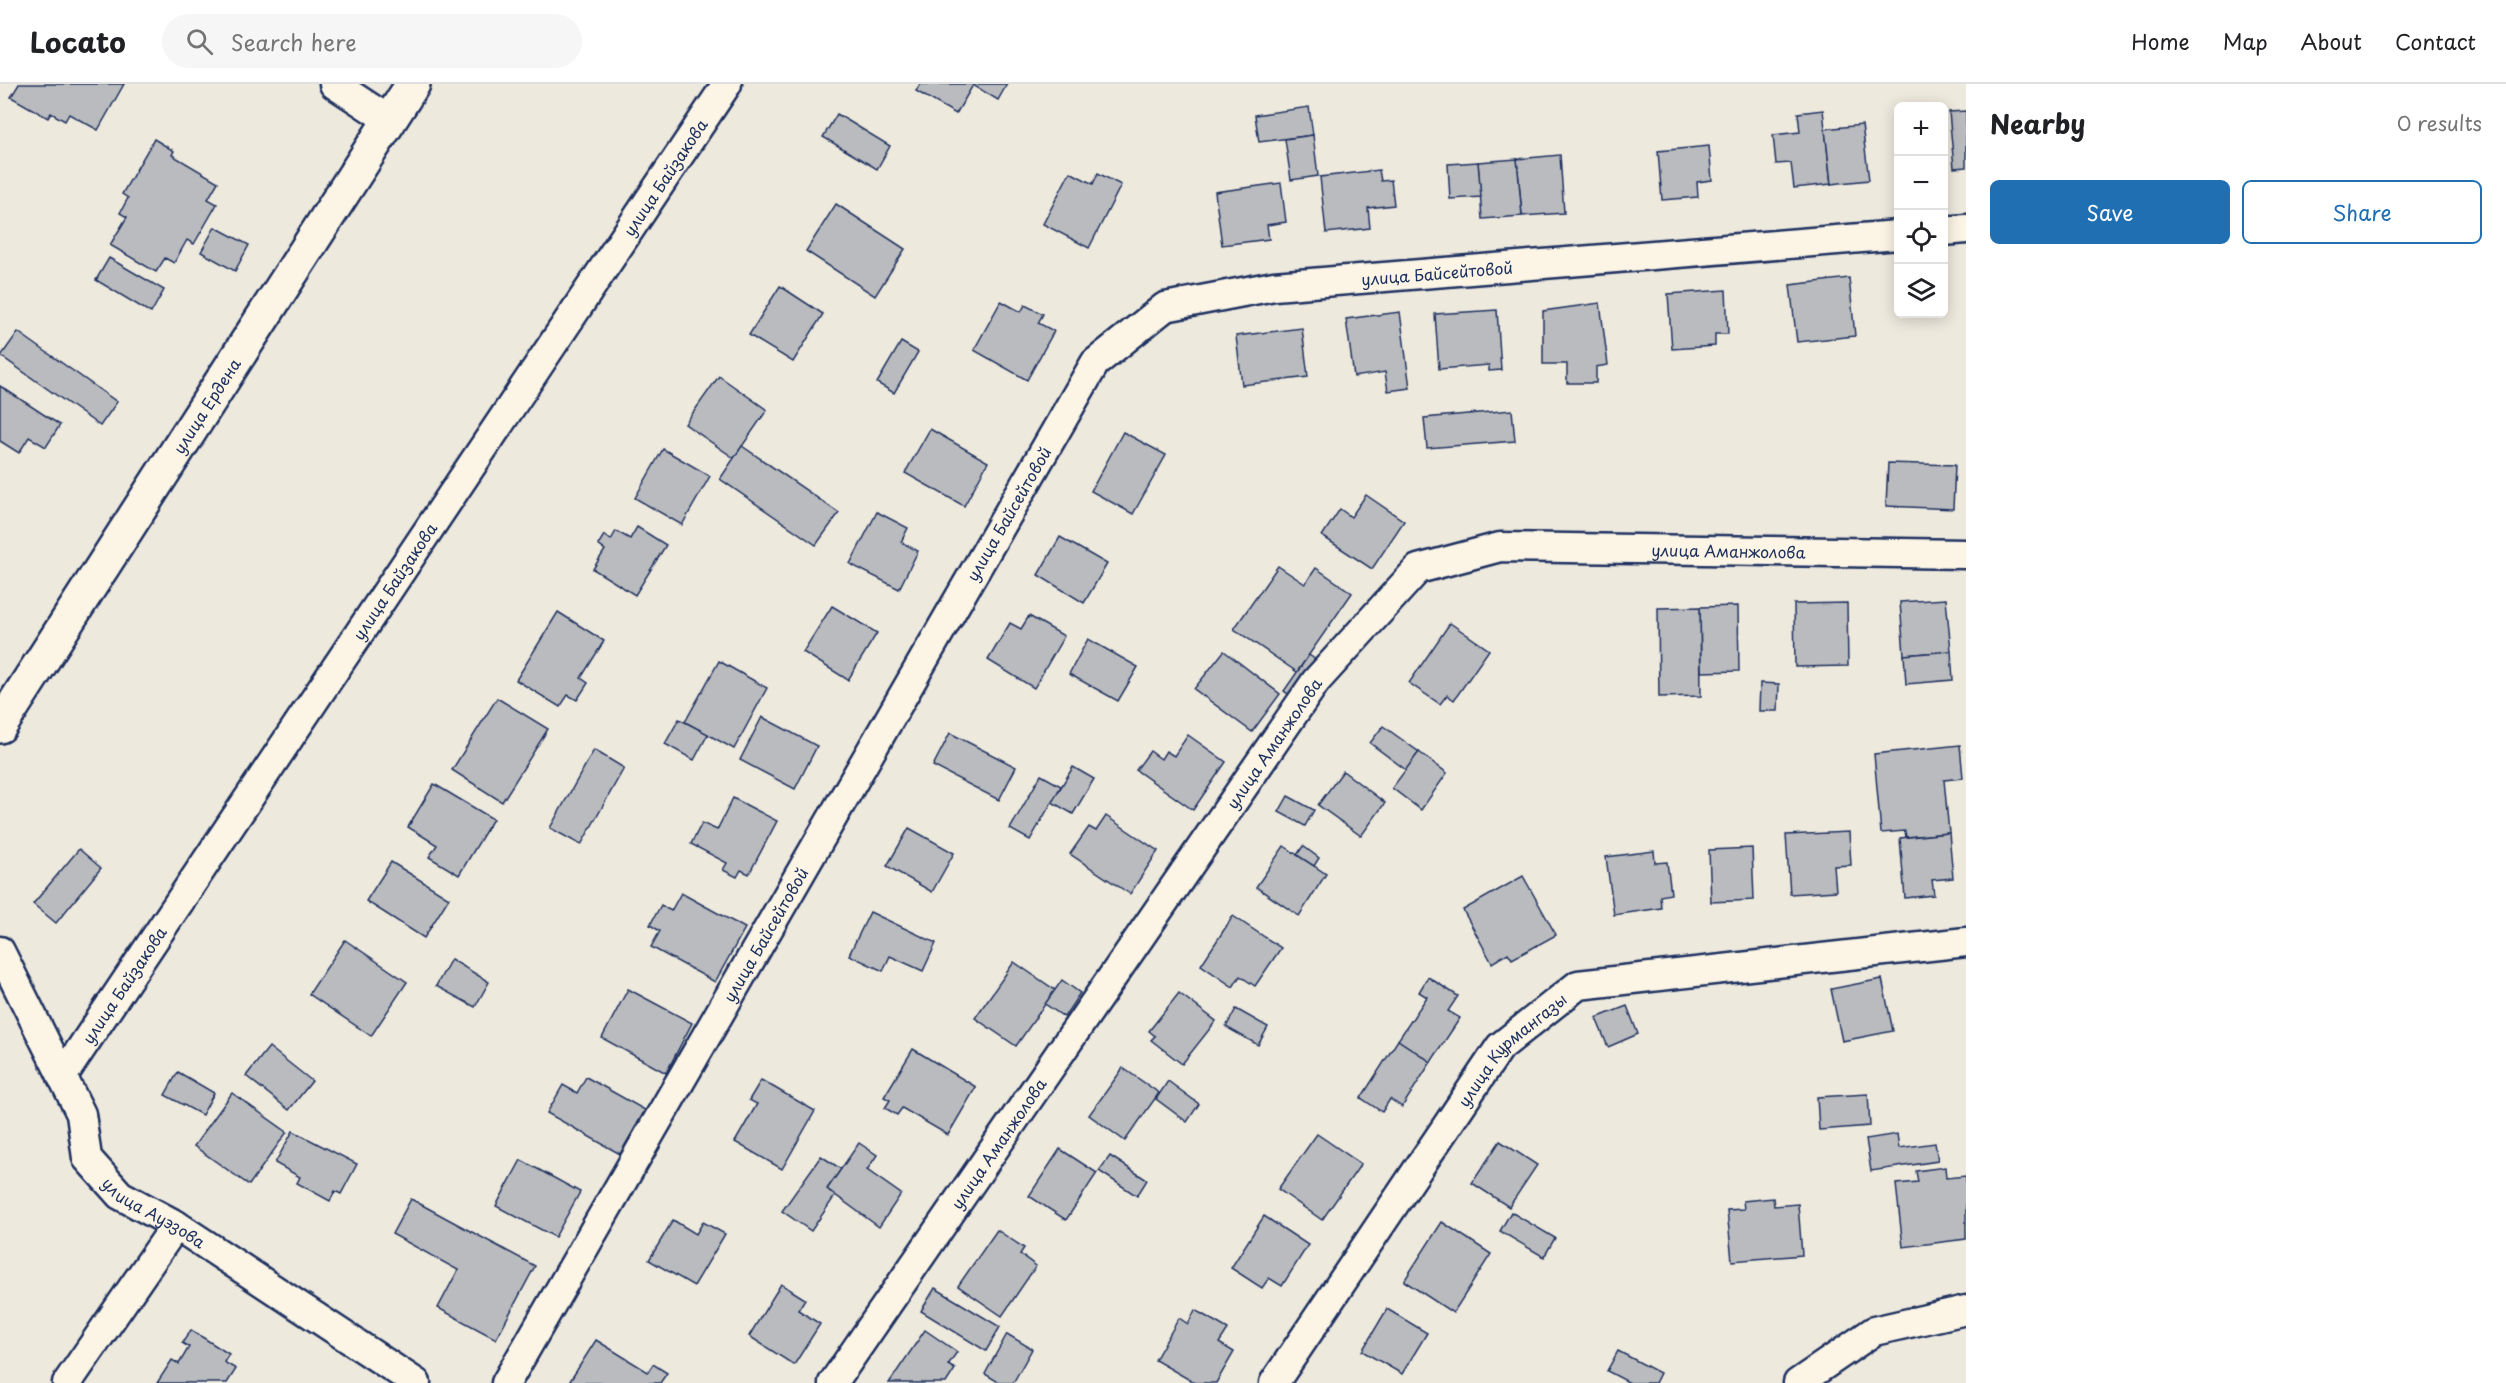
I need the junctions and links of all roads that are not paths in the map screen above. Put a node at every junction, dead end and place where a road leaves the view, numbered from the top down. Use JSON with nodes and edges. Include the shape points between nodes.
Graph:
{"nodes":[{"id":1,"x":334,"y":84,"type":"edge"},
{"id":2,"x":413,"y":84,"type":"edge"},
{"id":3,"x":727,"y":84,"type":"edge"},
{"id":4,"x":389,"y":120,"type":"junction"},
{"id":5,"x":1966,"y":229,"type":"edge"},
{"id":6,"x":1948,"y":231,"type":"edge"},
{"id":7,"x":1894,"y":235,"type":"edge"},
{"id":8,"x":1966,"y":554,"type":"edge"},
{"id":9,"x":0,"y":726,"type":"edge"},
{"id":10,"x":1966,"y":942,"type":"edge"},
{"id":11,"x":0,"y":951,"type":"edge"},
{"id":12,"x":62,"y":1077,"type":"junction"},
{"id":13,"x":177,"y":1225,"type":"junction"},
{"id":14,"x":1966,"y":1310,"type":"edge"},
{"id":15,"x":67,"y":1383,"type":"edge"},
{"id":16,"x":416,"y":1383,"type":"edge"},
{"id":17,"x":506,"y":1383,"type":"edge"},
{"id":18,"x":833,"y":1383,"type":"edge"},
{"id":19,"x":1274,"y":1383,"type":"edge"},
{"id":20,"x":1798,"y":1383,"type":"edge"}],
"edges":[{"from":1,"to":4,"type":"street"},
{"from":2,"to":4,"type":"street","name":"улица Ердена"},
{"from":3,"to":12,"type":"street","name":"улица Байзакова"},
{"from":4,"to":9,"type":"street","name":"улица Ердена"},
{"from":5,"to":6,"type":"street"},
{"from":7,"to":17,"type":"street","name":"улица Байсейтовой","via":[[1274,286],[1165,306],[1103,356],[1095,363]]},
{"from":8,"to":18,"type":"street","name":"улица Аманжолова","via":[[1500,547],[1418,569],[1316,681]]},
{"from":10,"to":19,"type":"street","name":"улица Курмангазы","via":[[1578,985],[1500,1047]]},
{"from":11,"to":12,"type":"street","name":"улица Ауэзова"},
{"from":12,"to":13,"type":"street","name":"улица Ауэзова","via":[[81,1114],[87,1158],[120,1195]]},
{"from":13,"to":15,"type":"street"},
{"from":13,"to":16,"type":"street","name":"улица Ауэзова"},
{"from":14,"to":20,"type":"street","via":[[1874,1331]]}]}
